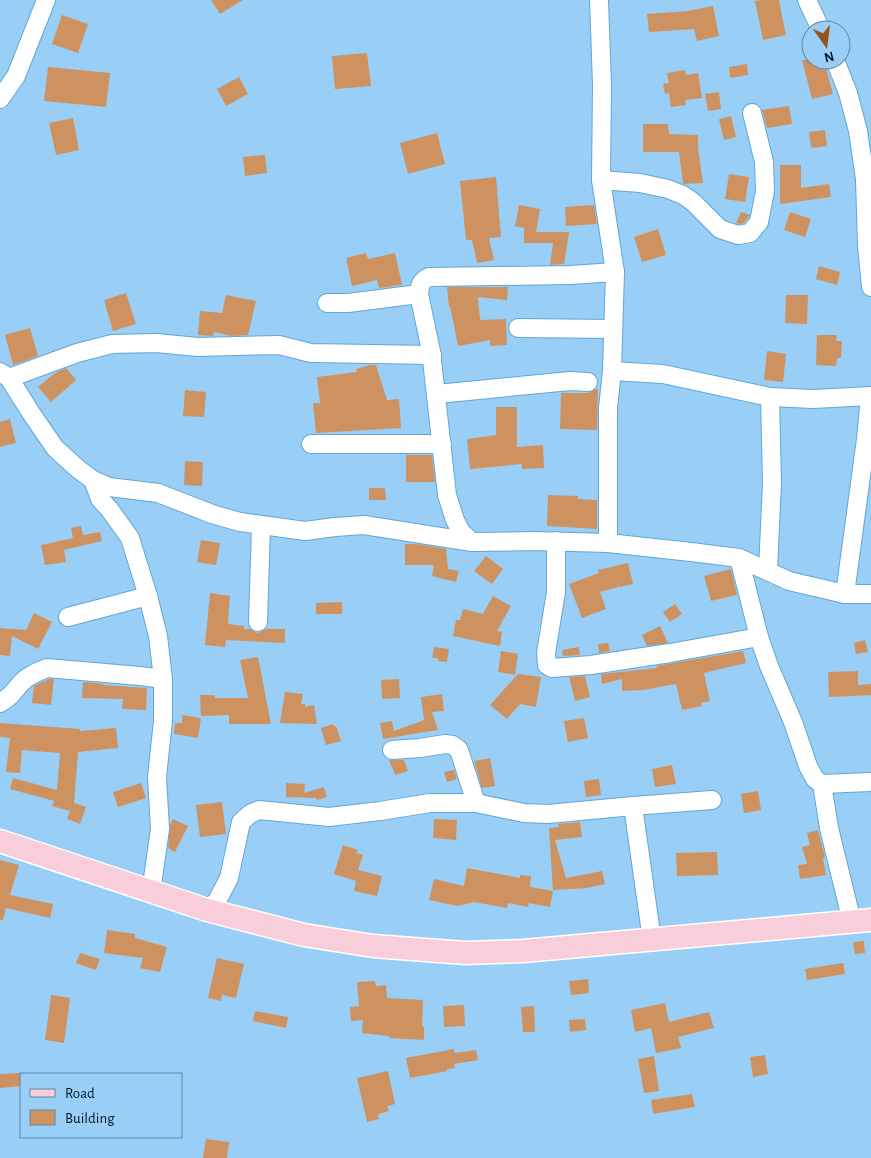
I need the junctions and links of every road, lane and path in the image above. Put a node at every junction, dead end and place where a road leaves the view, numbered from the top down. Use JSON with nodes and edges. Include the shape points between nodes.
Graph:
{"nodes":[{"id":1,"x":46,"y":0,"type":"edge"},
{"id":2,"x":600,"y":0,"type":"edge"},
{"id":3,"x":807,"y":0,"type":"edge"},
{"id":4,"x":816,"y":20,"type":"edge"},
{"id":5,"x":838,"y":70,"type":"edge"},
{"id":6,"x":8,"y":74,"type":"edge"},
{"id":7,"x":0,"y":99,"type":"edge"},
{"id":8,"x":752,"y":113,"type":"dead end"},
{"id":9,"x":865,"y":129,"type":"edge"},
{"id":10,"x":601,"y":180,"type":"junction"},
{"id":11,"x":615,"y":272,"type":"junction"},
{"id":12,"x":871,"y":287,"type":"edge"},
{"id":13,"x":419,"y":294,"type":"junction"},
{"id":14,"x":327,"y":303,"type":"dead end"},
{"id":15,"x":518,"y":328,"type":"dead end"},
{"id":16,"x":613,"y":329,"type":"junction"},
{"id":17,"x":432,"y":355,"type":"junction"},
{"id":18,"x":612,"y":371,"type":"junction"},
{"id":19,"x":5,"y":375,"type":"edge"},
{"id":20,"x":588,"y":382,"type":"dead end"},
{"id":21,"x":436,"y":394,"type":"junction"},
{"id":22,"x":870,"y":396,"type":"edge"},
{"id":23,"x":770,"y":397,"type":"junction"},
{"id":24,"x":311,"y":444,"type":"dead end"},
{"id":25,"x":442,"y":444,"type":"junction"},
{"id":26,"x":93,"y":480,"type":"junction"},
{"id":27,"x":261,"y":526,"type":"junction"},
{"id":28,"x":556,"y":541,"type":"junction"},
{"id":29,"x":472,"y":542,"type":"junction"},
{"id":30,"x":608,"y":543,"type":"junction"},
{"id":31,"x":739,"y":558,"type":"junction"},
{"id":32,"x":768,"y":570,"type":"junction"},
{"id":33,"x":845,"y":594,"type":"junction"},
{"id":34,"x":871,"y":594,"type":"edge"},
{"id":35,"x":148,"y":596,"type":"junction"},
{"id":36,"x":68,"y":617,"type":"dead end"},
{"id":37,"x":258,"y":622,"type":"dead end"},
{"id":38,"x":759,"y":637,"type":"junction"},
{"id":39,"x":163,"y":680,"type":"junction"},
{"id":40,"x":0,"y":703,"type":"edge"},
{"id":41,"x":392,"y":750,"type":"dead end"},
{"id":42,"x":871,"y":782,"type":"edge"},
{"id":43,"x":822,"y":784,"type":"junction"},
{"id":44,"x":712,"y":800,"type":"dead end"},
{"id":45,"x":476,"y":803,"type":"junction"},
{"id":46,"x":633,"y":806,"type":"junction"},
{"id":47,"x":0,"y":841,"type":"edge"},
{"id":48,"x":151,"y":892,"type":"junction"},
{"id":49,"x":207,"y":910,"type":"junction"},
{"id":50,"x":862,"y":921,"type":"edge"},
{"id":51,"x":652,"y":940,"type":"junction"}],
"edges":[{"from":1,"to":6,"type":"street"},
{"from":2,"to":10,"type":"street"},
{"from":3,"to":4,"type":"street"},
{"from":5,"to":9,"type":"street"},
{"from":6,"to":7,"type":"street"},
{"from":8,"to":10,"type":"street","via":[[764,162],[765,190],[759,222],[750,233],[738,235],[720,229],[693,202],[668,189]]},
{"from":9,"to":12,"type":"street"},
{"from":10,"to":11,"type":"street"},
{"from":11,"to":13,"type":"street","via":[[429,277],[420,283]]},
{"from":11,"to":16,"type":"street"},
{"from":13,"to":14,"type":"street"},
{"from":13,"to":17,"type":"street"},
{"from":15,"to":16,"type":"street"},
{"from":16,"to":18,"type":"street"},
{"from":17,"to":19,"type":"street","via":[[311,353],[279,345],[112,344]]},
{"from":17,"to":21,"type":"street"},
{"from":18,"to":23,"type":"street","via":[[663,374]]},
{"from":18,"to":30,"type":"street","via":[[608,408]]},
{"from":19,"to":26,"type":"street","via":[[55,448]]},
{"from":20,"to":21,"type":"street"},
{"from":21,"to":25,"type":"street"},
{"from":22,"to":23,"type":"street"},
{"from":22,"to":33,"type":"street"},
{"from":23,"to":32,"type":"street","via":[[772,483]]},
{"from":24,"to":25,"type":"street"},
{"from":25,"to":29,"type":"street","via":[[450,503],[461,532]]},
{"from":26,"to":27,"type":"street","via":[[109,487],[158,493],[212,514]]},
{"from":26,"to":35,"type":"street","via":[[100,499],[130,538]]},
{"from":27,"to":29,"type":"street","via":[[304,531],[364,525]]},
{"from":27,"to":37,"type":"street"},
{"from":28,"to":29,"type":"street"},
{"from":28,"to":30,"type":"street"},
{"from":28,"to":38,"type":"street","via":[[556,592],[546,653],[547,665],[552,668],[591,665]]},
{"from":30,"to":31,"type":"street"},
{"from":31,"to":32,"type":"street"},
{"from":31,"to":38,"type":"street"},
{"from":32,"to":33,"type":"street","via":[[789,581]]},
{"from":33,"to":34,"type":"street"},
{"from":35,"to":36,"type":"street"},
{"from":35,"to":39,"type":"street","via":[[158,636]]},
{"from":38,"to":43,"type":"street","via":[[808,766]]},
{"from":39,"to":40,"type":"street","via":[[47,668],[22,681],[10,698]]},
{"from":39,"to":48,"type":"street","via":[[163,721],[157,777],[160,829]]},
{"from":41,"to":45,"type":"street","via":[[453,745],[459,750]]},
{"from":42,"to":43,"type":"street"},
{"from":43,"to":50,"type":"street","via":[[829,828]]},
{"from":44,"to":46,"type":"street"},
{"from":45,"to":46,"type":"street","via":[[524,813],[548,814]]},
{"from":45,"to":49,"type":"street","via":[[430,803],[329,817],[259,810],[241,822],[230,878],[217,901]]},
{"from":46,"to":51,"type":"street"},
{"from":47,"to":48,"type":"main road"},
{"from":48,"to":49,"type":"main road"},
{"from":49,"to":51,"type":"main road","via":[[304,935],[373,946],[465,953]]},
{"from":50,"to":51,"type":"main road"}]}
